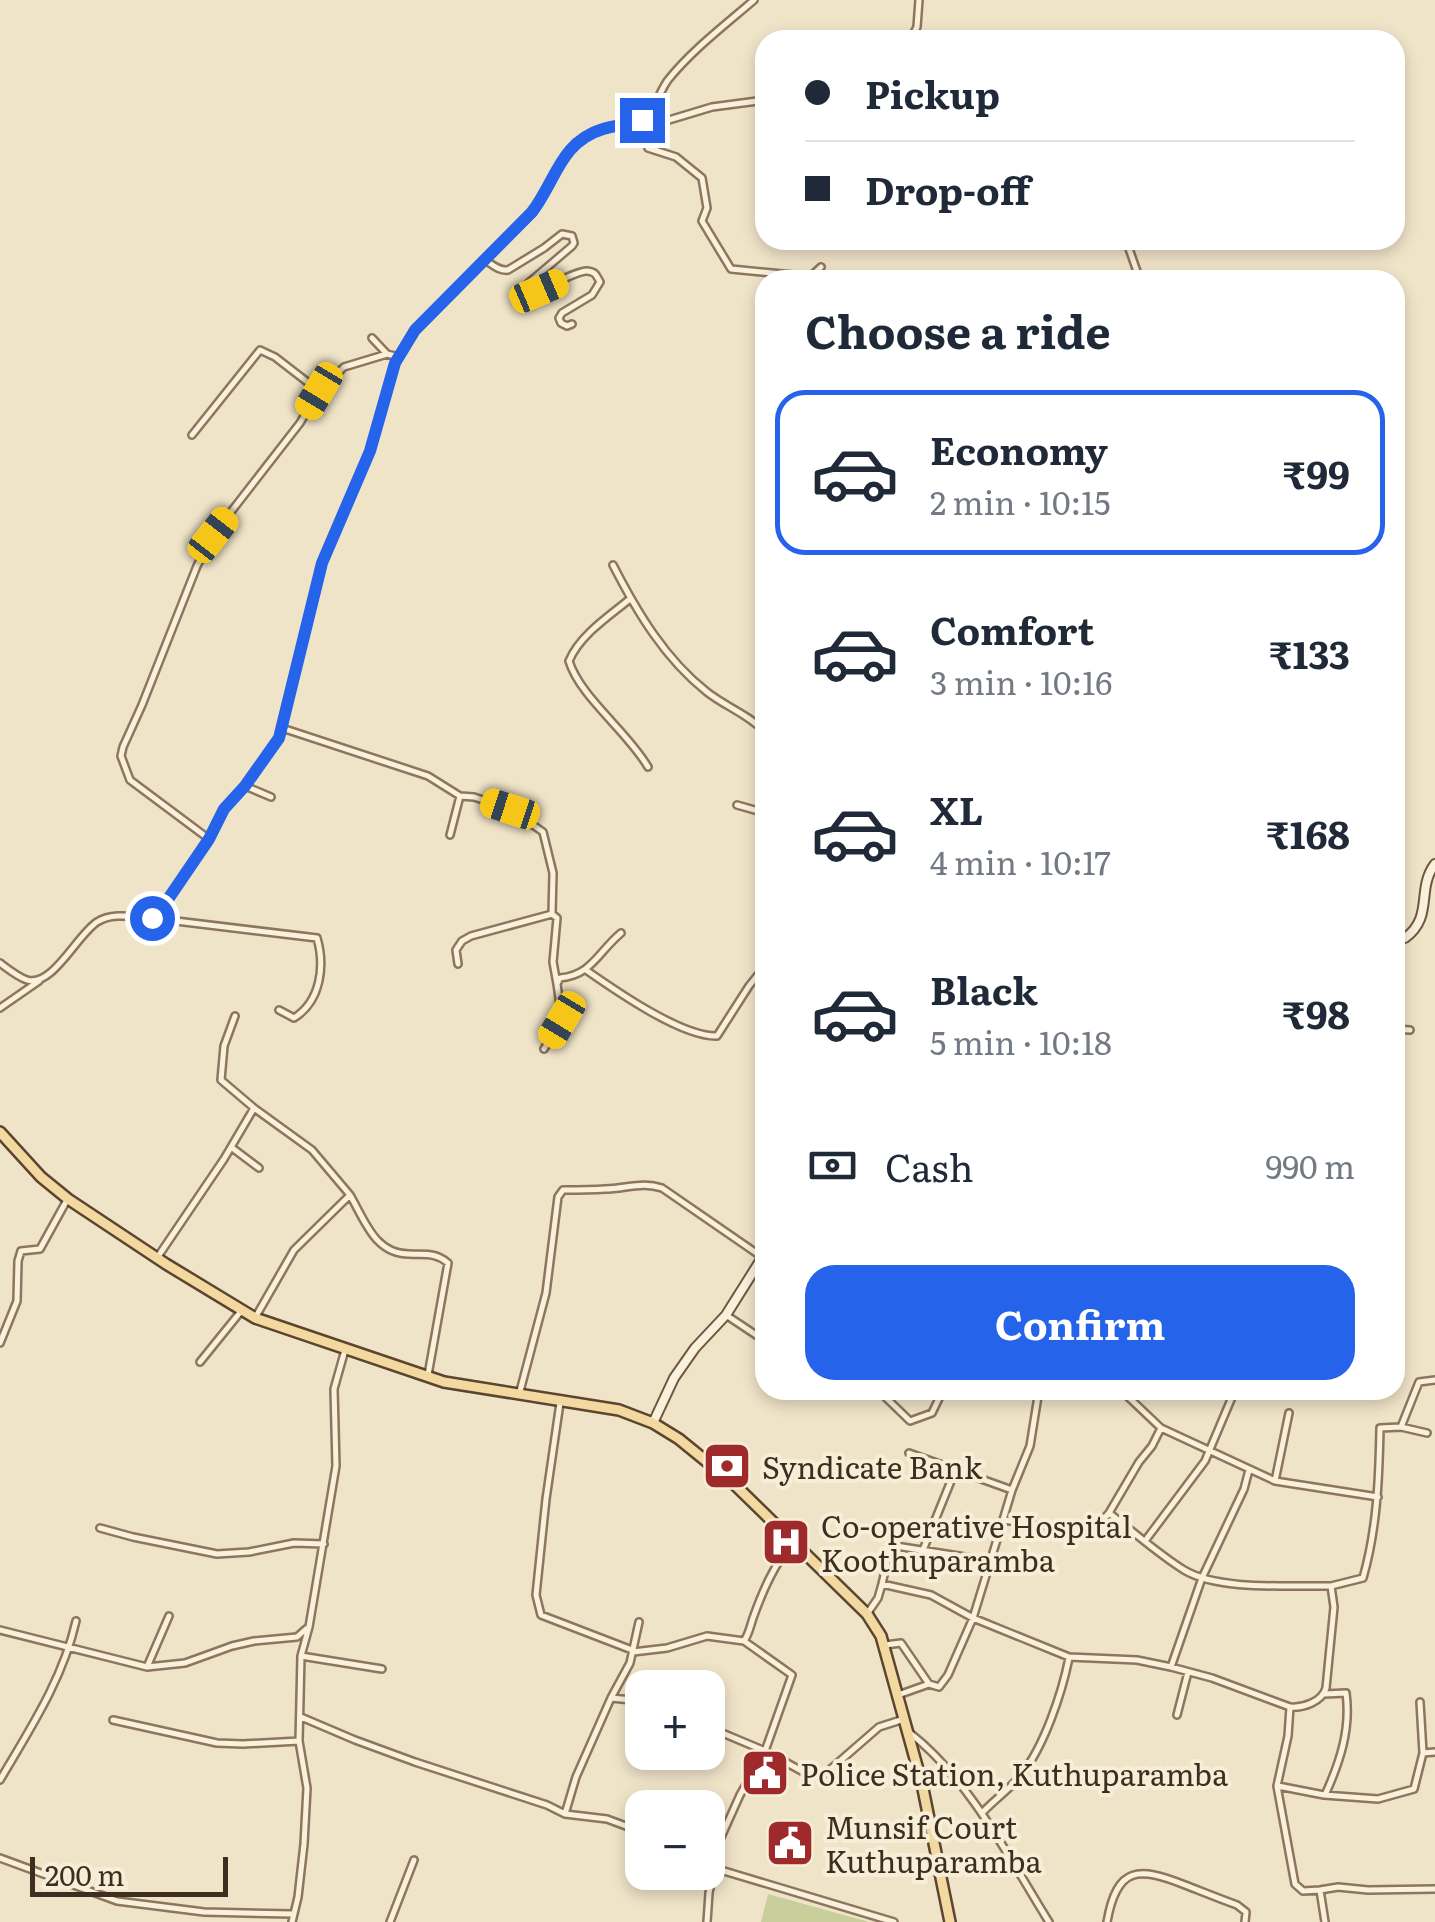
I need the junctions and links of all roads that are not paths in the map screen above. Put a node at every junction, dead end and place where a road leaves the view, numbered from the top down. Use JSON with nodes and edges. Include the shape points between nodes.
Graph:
{"nodes":[{"id":1,"x":754,"y":0,"type":"edge"},
{"id":2,"x":919,"y":0,"type":"edge"},
{"id":3,"x":915,"y":30,"type":"edge"},
{"id":4,"x":755,"y":101,"type":"edge"},
{"id":5,"x":642,"y":120,"type":"junction"},
{"id":6,"x":649,"y":126,"type":"junction"},
{"id":7,"x":487,"y":258,"type":"junction"},
{"id":8,"x":821,"y":266,"type":"dead end"},
{"id":9,"x":816,"y":270,"type":"edge"},
{"id":10,"x":755,"y":271,"type":"edge"},
{"id":11,"x":572,"y":324,"type":"dead end"},
{"id":12,"x":372,"y":338,"type":"dead end"},
{"id":13,"x":387,"y":354,"type":"junction"},
{"id":14,"x":398,"y":357,"type":"junction"},
{"id":15,"x":319,"y":391,"type":"junction"},
{"id":16,"x":192,"y":435,"type":"dead end"},
{"id":17,"x":613,"y":565,"type":"dead end"},
{"id":18,"x":630,"y":599,"type":"junction"},
{"id":19,"x":755,"y":721,"type":"edge"},
{"id":20,"x":282,"y":728,"type":"junction"},
{"id":21,"x":648,"y":767,"type":"dead end"},
{"id":22,"x":245,"y":786,"type":"junction"},
{"id":23,"x":460,"y":796,"type":"junction"},
{"id":24,"x":271,"y":797,"type":"dead end"},
{"id":25,"x":737,"y":805,"type":"dead end"},
{"id":26,"x":755,"y":811,"type":"edge"},
{"id":27,"x":450,"y":835,"type":"dead end"},
{"id":28,"x":209,"y":839,"type":"junction"},
{"id":29,"x":1435,"y":864,"type":"edge"},
{"id":30,"x":552,"y":914,"type":"junction"},
{"id":31,"x":152,"y":918,"type":"junction"},
{"id":32,"x":621,"y":933,"type":"dead end"},
{"id":33,"x":1405,"y":938,"type":"edge"},
{"id":34,"x":0,"y":964,"type":"edge"},
{"id":35,"x":458,"y":964,"type":"dead end"},
{"id":36,"x":586,"y":970,"type":"junction"},
{"id":37,"x":755,"y":978,"type":"edge"},
{"id":38,"x":39,"y":982,"type":"junction"},
{"id":39,"x":558,"y":984,"type":"junction"},
{"id":40,"x":0,"y":1008,"type":"edge"},
{"id":41,"x":279,"y":1010,"type":"dead end"},
{"id":42,"x":235,"y":1016,"type":"dead end"},
{"id":43,"x":1405,"y":1029,"type":"edge"},
{"id":44,"x":1410,"y":1030,"type":"dead end"},
{"id":45,"x":544,"y":1050,"type":"dead end"},
{"id":46,"x":254,"y":1108,"type":"junction"},
{"id":47,"x":0,"y":1132,"type":"edge"},
{"id":48,"x":231,"y":1147,"type":"junction"},
{"id":49,"x":259,"y":1168,"type":"dead end"},
{"id":50,"x":350,"y":1195,"type":"junction"},
{"id":51,"x":68,"y":1199,"type":"junction"},
{"id":52,"x":755,"y":1250,"type":"edge"},
{"id":53,"x":157,"y":1258,"type":"junction"},
{"id":54,"x":755,"y":1270,"type":"edge"},
{"id":55,"x":242,"y":1310,"type":"junction"},
{"id":56,"x":726,"y":1315,"type":"junction"},
{"id":57,"x":256,"y":1318,"type":"junction"},
{"id":58,"x":755,"y":1335,"type":"edge"},
{"id":59,"x":0,"y":1343,"type":"edge"},
{"id":60,"x":345,"y":1350,"type":"junction"},
{"id":61,"x":200,"y":1362,"type":"dead end"},
{"id":62,"x":427,"y":1378,"type":"junction"},
{"id":63,"x":1435,"y":1380,"type":"edge"},
{"id":64,"x":519,"y":1395,"type":"junction"},
{"id":65,"x":888,"y":1400,"type":"edge"},
{"id":66,"x":938,"y":1400,"type":"edge"},
{"id":67,"x":1037,"y":1400,"type":"edge"},
{"id":68,"x":1133,"y":1400,"type":"edge"},
{"id":69,"x":1231,"y":1400,"type":"edge"},
{"id":70,"x":561,"y":1401,"type":"junction"},
{"id":71,"x":1289,"y":1413,"type":"dead end"},
{"id":72,"x":653,"y":1423,"type":"junction"},
{"id":73,"x":1401,"y":1427,"type":"junction"},
{"id":74,"x":1162,"y":1428,"type":"junction"},
{"id":75,"x":1427,"y":1433,"type":"dead end"},
{"id":76,"x":1210,"y":1451,"type":"junction"},
{"id":77,"x":909,"y":1453,"type":"dead end"},
{"id":78,"x":1250,"y":1470,"type":"junction"},
{"id":79,"x":954,"y":1471,"type":"junction"},
{"id":80,"x":1275,"y":1481,"type":"junction"},
{"id":81,"x":1012,"y":1490,"type":"junction"},
{"id":82,"x":1378,"y":1496,"type":"junction"},
{"id":83,"x":1109,"y":1513,"type":"junction"},
{"id":84,"x":1003,"y":1520,"type":"junction"},
{"id":85,"x":100,"y":1528,"type":"dead end"},
{"id":86,"x":794,"y":1541,"type":"junction"},
{"id":87,"x":1145,"y":1541,"type":"junction"},
{"id":88,"x":324,"y":1544,"type":"junction"},
{"id":89,"x":923,"y":1550,"type":"junction"},
{"id":90,"x":990,"y":1561,"type":"junction"},
{"id":91,"x":1202,"y":1578,"type":"junction"},
{"id":92,"x":882,"y":1584,"type":"junction"},
{"id":93,"x":1331,"y":1586,"type":"junction"},
{"id":94,"x":867,"y":1614,"type":"junction"},
{"id":95,"x":169,"y":1616,"type":"dead end"},
{"id":96,"x":973,"y":1618,"type":"junction"},
{"id":97,"x":76,"y":1621,"type":"dead end"},
{"id":98,"x":639,"y":1622,"type":"dead end"},
{"id":99,"x":309,"y":1628,"type":"junction"},
{"id":100,"x":0,"y":1630,"type":"edge"},
{"id":101,"x":744,"y":1642,"type":"junction"},
{"id":102,"x":885,"y":1646,"type":"junction"},
{"id":103,"x":70,"y":1647,"type":"junction"},
{"id":104,"x":632,"y":1651,"type":"junction"},
{"id":105,"x":302,"y":1656,"type":"junction"},
{"id":106,"x":1070,"y":1657,"type":"junction"},
{"id":107,"x":146,"y":1667,"type":"junction"},
{"id":108,"x":1172,"y":1667,"type":"junction"},
{"id":109,"x":382,"y":1669,"type":"dead end"},
{"id":110,"x":1188,"y":1672,"type":"junction"},
{"id":111,"x":929,"y":1684,"type":"junction"},
{"id":112,"x":898,"y":1694,"type":"junction"},
{"id":113,"x":1324,"y":1694,"type":"junction"},
{"id":114,"x":612,"y":1698,"type":"junction"},
{"id":115,"x":625,"y":1699,"type":"edge"},
{"id":116,"x":1420,"y":1702,"type":"dead end"},
{"id":117,"x":1290,"y":1707,"type":"junction"},
{"id":118,"x":1178,"y":1715,"type":"dead end"},
{"id":119,"x":301,"y":1717,"type":"junction"},
{"id":120,"x":904,"y":1719,"type":"junction"},
{"id":121,"x":113,"y":1720,"type":"dead end"},
{"id":122,"x":907,"y":1731,"type":"junction"},
{"id":123,"x":725,"y":1734,"type":"edge"},
{"id":124,"x":299,"y":1741,"type":"junction"},
{"id":125,"x":765,"y":1751,"type":"junction"},
{"id":126,"x":1435,"y":1752,"type":"edge"},
{"id":127,"x":1422,"y":1753,"type":"junction"},
{"id":128,"x":0,"y":1780,"type":"edge"},
{"id":129,"x":1277,"y":1786,"type":"junction"},
{"id":130,"x":1324,"y":1795,"type":"junction"},
{"id":131,"x":982,"y":1813,"type":"junction"},
{"id":132,"x":564,"y":1814,"type":"junction"},
{"id":133,"x":625,"y":1826,"type":"edge"},
{"id":134,"x":725,"y":1827,"type":"edge"},
{"id":135,"x":0,"y":1858,"type":"edge"},
{"id":136,"x":414,"y":1860,"type":"dead end"},
{"id":137,"x":725,"y":1870,"type":"edge"},
{"id":138,"x":709,"y":1890,"type":"edge"},
{"id":139,"x":1320,"y":1890,"type":"junction"},
{"id":140,"x":1435,"y":1890,"type":"edge"},
{"id":141,"x":292,"y":1914,"type":"junction"},
{"id":142,"x":292,"y":1922,"type":"edge"},
{"id":143,"x":390,"y":1922,"type":"edge"},
{"id":144,"x":708,"y":1922,"type":"edge"},
{"id":145,"x":894,"y":1922,"type":"edge"},
{"id":146,"x":950,"y":1922,"type":"edge"},
{"id":147,"x":1049,"y":1922,"type":"edge"},
{"id":148,"x":1108,"y":1922,"type":"edge"},
{"id":149,"x":1245,"y":1922,"type":"edge"},
{"id":150,"x":1324,"y":1922,"type":"edge"}],
"edges":[{"from":1,"to":5,"type":"street","via":[[696,50]]},
{"from":2,"to":3,"type":"street"},
{"from":4,"to":6,"type":"street"},
{"from":5,"to":6,"type":"street"},
{"from":5,"to":7,"type":"street","via":[[578,141],[561,159],[543,198]]},
{"from":6,"to":10,"type":"street","via":[[648,148],[702,178],[702,221],[730,269]]},
{"from":7,"to":11,"type":"street","via":[[508,270],[562,234],[572,236],[572,246],[525,286],[530,293],[582,271],[596,275],[600,282],[592,295],[559,318]]},
{"from":7,"to":14,"type":"street","via":[[415,330]]},
{"from":8,"to":9,"type":"street"},
{"from":12,"to":13,"type":"street"},
{"from":13,"to":14,"type":"street"},
{"from":13,"to":15,"type":"street","via":[[344,367]]},
{"from":14,"to":20,"type":"street","via":[[370,451],[322,563]]},
{"from":15,"to":16,"type":"street","via":[[260,350]]},
{"from":15,"to":28,"type":"street","via":[[213,535],[123,747],[130,780]]},
{"from":17,"to":18,"type":"street"},
{"from":18,"to":19,"type":"street","via":[[674,664]]},
{"from":18,"to":21,"type":"street","via":[[592,631],[570,661]]},
{"from":20,"to":22,"type":"street"},
{"from":20,"to":23,"type":"street","via":[[428,776]]},
{"from":22,"to":24,"type":"street"},
{"from":22,"to":28,"type":"street"},
{"from":23,"to":27,"type":"street"},
{"from":23,"to":30,"type":"street","via":[[510,809],[543,832],[553,873]]},
{"from":25,"to":26,"type":"street"},
{"from":28,"to":31,"type":"street"},
{"from":29,"to":33,"type":"main road","via":[[1420,924]]},
{"from":30,"to":35,"type":"street","via":[[462,941]]},
{"from":30,"to":39,"type":"street"},
{"from":31,"to":38,"type":"street","via":[[99,920]]},
{"from":31,"to":41,"type":"street","via":[[317,938],[322,958],[313,997],[294,1018]]},
{"from":32,"to":36,"type":"street"},
{"from":34,"to":38,"type":"street"},
{"from":36,"to":37,"type":"street","via":[[627,1000],[712,1037]]},
{"from":36,"to":39,"type":"street"},
{"from":38,"to":40,"type":"street"},
{"from":39,"to":45,"type":"street","via":[[562,1020]]},
{"from":42,"to":46,"type":"street","via":[[221,1080]]},
{"from":43,"to":44,"type":"street"},
{"from":46,"to":48,"type":"street"},
{"from":46,"to":50,"type":"street","via":[[312,1150]]},
{"from":47,"to":51,"type":"main road"},
{"from":48,"to":49,"type":"street"},
{"from":48,"to":53,"type":"street"},
{"from":50,"to":57,"type":"street","via":[[294,1250]]},
{"from":50,"to":62,"type":"street","via":[[387,1250],[448,1262]]},
{"from":51,"to":53,"type":"main road"},
{"from":51,"to":59,"type":"street","via":[[40,1249],[21,1251],[17,1301]]},
{"from":52,"to":64,"type":"street","via":[[662,1188],[563,1190],[546,1294]]},
{"from":53,"to":55,"type":"main road"},
{"from":54,"to":56,"type":"main road"},
{"from":55,"to":57,"type":"main road"},
{"from":55,"to":61,"type":"street"},
{"from":56,"to":58,"type":"street"},
{"from":56,"to":72,"type":"main road","via":[[674,1378]]},
{"from":57,"to":60,"type":"main road"},
{"from":60,"to":62,"type":"main road"},
{"from":60,"to":88,"type":"street","via":[[334,1390],[336,1466]]},
{"from":62,"to":64,"type":"main road"},
{"from":63,"to":73,"type":"street","via":[[1419,1382]]},
{"from":64,"to":70,"type":"main road"},
{"from":65,"to":66,"type":"street","via":[[910,1421],[932,1414]]},
{"from":67,"to":81,"type":"street","via":[[1030,1446]]},
{"from":68,"to":74,"type":"street"},
{"from":69,"to":76,"type":"street"},
{"from":70,"to":72,"type":"main road"},
{"from":70,"to":104,"type":"street","via":[[536,1595],[541,1616]]},
{"from":71,"to":80,"type":"street"},
{"from":72,"to":86,"type":"main road","via":[[707,1460]]},
{"from":73,"to":75,"type":"street"},
{"from":73,"to":82,"type":"street","via":[[1380,1428]]},
{"from":74,"to":76,"type":"street"},
{"from":74,"to":83,"type":"street"},
{"from":76,"to":78,"type":"street"},
{"from":76,"to":87,"type":"street"},
{"from":77,"to":79,"type":"street"},
{"from":78,"to":80,"type":"street"},
{"from":78,"to":91,"type":"street"},
{"from":79,"to":81,"type":"street"},
{"from":79,"to":89,"type":"street"},
{"from":80,"to":82,"type":"street"},
{"from":81,"to":84,"type":"street"},
{"from":82,"to":93,"type":"street","via":[[1363,1578]]},
{"from":83,"to":84,"type":"street","via":[[1089,1535]]},
{"from":83,"to":87,"type":"street"},
{"from":84,"to":90,"type":"street"},
{"from":85,"to":88,"type":"street","via":[[217,1554]]},
{"from":86,"to":94,"type":"main road"},
{"from":86,"to":101,"type":"street","via":[[767,1581]]},
{"from":87,"to":91,"type":"street"},
{"from":88,"to":99,"type":"street"},
{"from":89,"to":90,"type":"street"},
{"from":89,"to":92,"type":"street","via":[[891,1549]]},
{"from":90,"to":96,"type":"street"},
{"from":91,"to":93,"type":"street"},
{"from":91,"to":108,"type":"street"},
{"from":92,"to":94,"type":"street"},
{"from":92,"to":96,"type":"street","via":[[930,1595]]},
{"from":93,"to":113,"type":"street"},
{"from":94,"to":102,"type":"main road"},
{"from":95,"to":107,"type":"street"},
{"from":96,"to":106,"type":"street"},
{"from":96,"to":111,"type":"street","via":[[948,1674],[939,1687]]},
{"from":97,"to":103,"type":"street"},
{"from":98,"to":104,"type":"street"},
{"from":99,"to":105,"type":"street"},
{"from":99,"to":107,"type":"street"},
{"from":100,"to":103,"type":"street"},
{"from":101,"to":104,"type":"street","via":[[707,1636]]},
{"from":101,"to":125,"type":"street","via":[[792,1675]]},
{"from":102,"to":111,"type":"street","via":[[901,1643]]},
{"from":102,"to":112,"type":"main road"},
{"from":103,"to":107,"type":"street"},
{"from":103,"to":128,"type":"street"},
{"from":104,"to":114,"type":"street"},
{"from":105,"to":109,"type":"street"},
{"from":105,"to":119,"type":"street"},
{"from":106,"to":108,"type":"street"},
{"from":106,"to":131,"type":"street","via":[[1034,1754]]},
{"from":108,"to":110,"type":"street"},
{"from":110,"to":117,"type":"street"},
{"from":110,"to":118,"type":"street"},
{"from":111,"to":112,"type":"street"},
{"from":112,"to":120,"type":"main road"},
{"from":113,"to":117,"type":"street"},
{"from":113,"to":130,"type":"street","via":[[1346,1693],[1348,1716]]},
{"from":114,"to":115,"type":"street"},
{"from":114,"to":132,"type":"street"},
{"from":116,"to":127,"type":"street"},
{"from":117,"to":129,"type":"street"},
{"from":119,"to":124,"type":"street"},
{"from":119,"to":132,"type":"street"},
{"from":120,"to":122,"type":"main road"},
{"from":120,"to":125,"type":"street","via":[[879,1726],[825,1774],[809,1775]]},
{"from":121,"to":124,"type":"street","via":[[218,1743]]},
{"from":122,"to":131,"type":"street"},
{"from":122,"to":146,"type":"main road"},
{"from":123,"to":125,"type":"street"},
{"from":124,"to":141,"type":"street","via":[[307,1788]]},
{"from":125,"to":134,"type":"street"},
{"from":126,"to":127,"type":"street"},
{"from":127,"to":130,"type":"street","via":[[1414,1790],[1378,1799]]},
{"from":129,"to":130,"type":"street"},
{"from":129,"to":139,"type":"street","via":[[1295,1884]]},
{"from":131,"to":147,"type":"street"},
{"from":132,"to":133,"type":"street"},
{"from":135,"to":141,"type":"street","via":[[117,1902]]},
{"from":136,"to":143,"type":"street"},
{"from":137,"to":145,"type":"street"},
{"from":138,"to":144,"type":"street"},
{"from":139,"to":140,"type":"street"},
{"from":139,"to":150,"type":"street"},
{"from":141,"to":142,"type":"street"},
{"from":148,"to":149,"type":"street","via":[[1120,1885],[1141,1873],[1237,1906],[1246,1912]]}]}
